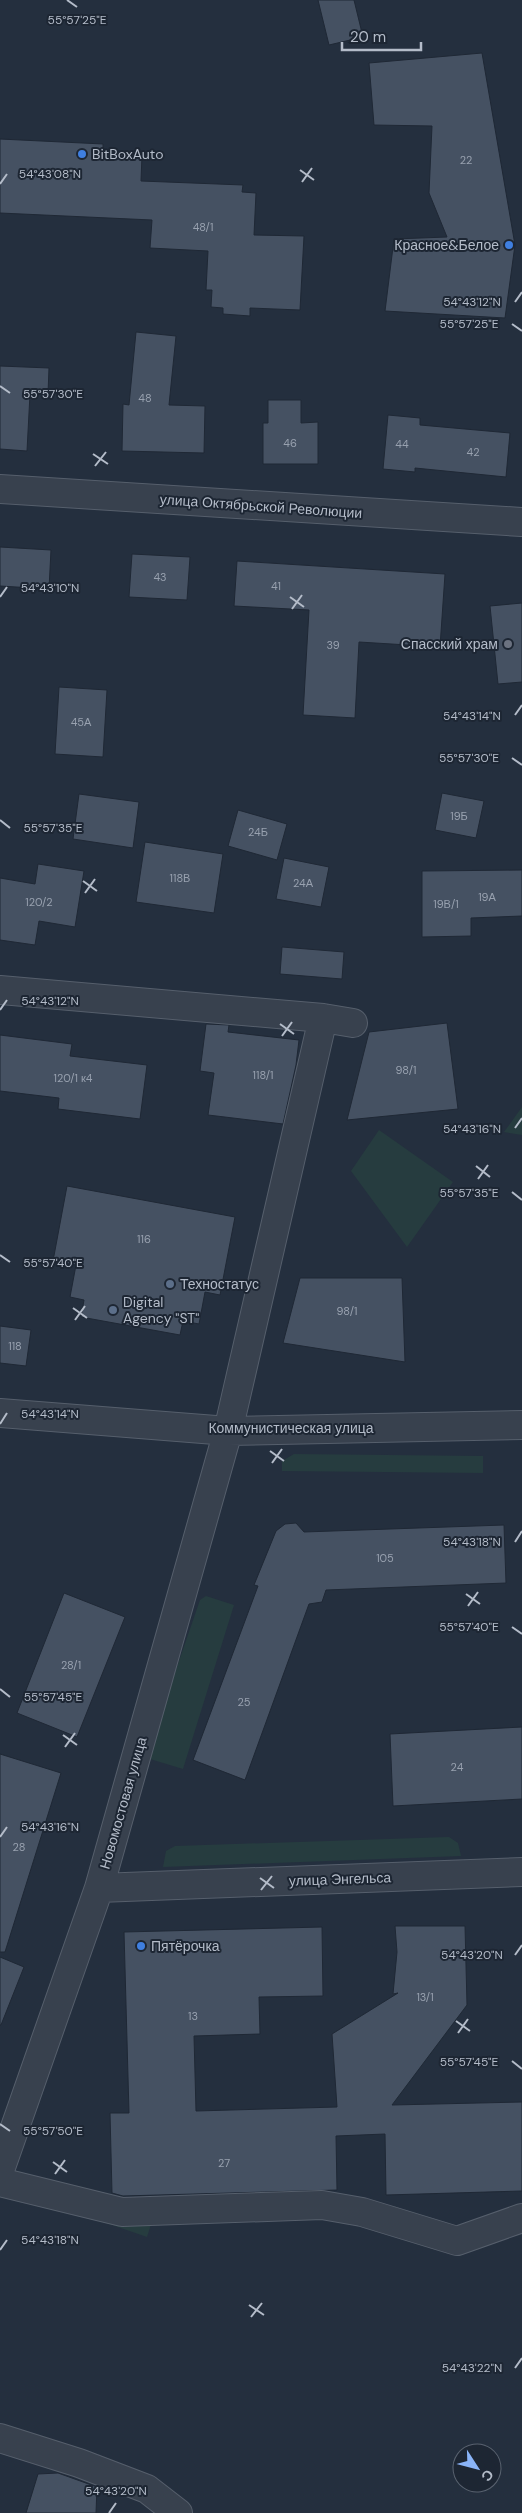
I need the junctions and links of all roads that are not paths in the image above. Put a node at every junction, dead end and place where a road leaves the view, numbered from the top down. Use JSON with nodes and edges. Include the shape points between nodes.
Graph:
{"nodes":[{"id":1,"x":0,"y":489,"type":"edge"},
{"id":2,"x":522,"y":522,"type":"edge"},
{"id":3,"x":0,"y":990,"type":"edge"},
{"id":4,"x":324,"y":1018,"type":"junction"},
{"id":5,"x":353,"y":1023,"type":"dead end"},
{"id":6,"x":0,"y":1413,"type":"edge"},
{"id":7,"x":522,"y":1425,"type":"edge"},
{"id":8,"x":228,"y":1431,"type":"junction"},
{"id":9,"x":522,"y":1872,"type":"edge"},
{"id":10,"x":98,"y":1888,"type":"junction"},
{"id":11,"x":0,"y":2170,"type":"edge"},
{"id":12,"x":0,"y":2182,"type":"edge"},
{"id":13,"x":522,"y":2218,"type":"edge"},
{"id":14,"x":0,"y":2438,"type":"edge"},
{"id":15,"x":178,"y":2513,"type":"edge"}],
"edges":[{"from":1,"to":2,"type":"street","name":"улица Октябрьской Революции"},
{"from":3,"to":4,"type":"street"},
{"from":4,"to":5,"type":"street"},
{"from":4,"to":8,"type":"street","name":"Новомостовая улица"},
{"from":6,"to":8,"type":"street","name":"Коммунистическая улица"},
{"from":7,"to":8,"type":"street","name":"Коммунистическая улица"},
{"from":8,"to":10,"type":"street","name":"Новомостовая улица"},
{"from":9,"to":10,"type":"street","name":"улица Энгельса"},
{"from":10,"to":11,"type":"street","name":"Новомостовая улица"},
{"from":12,"to":13,"type":"street","via":[[122,2212],[322,2204],[362,2212],[457,2241]]},
{"from":14,"to":15,"type":"street","via":[[147,2489]]}]}
